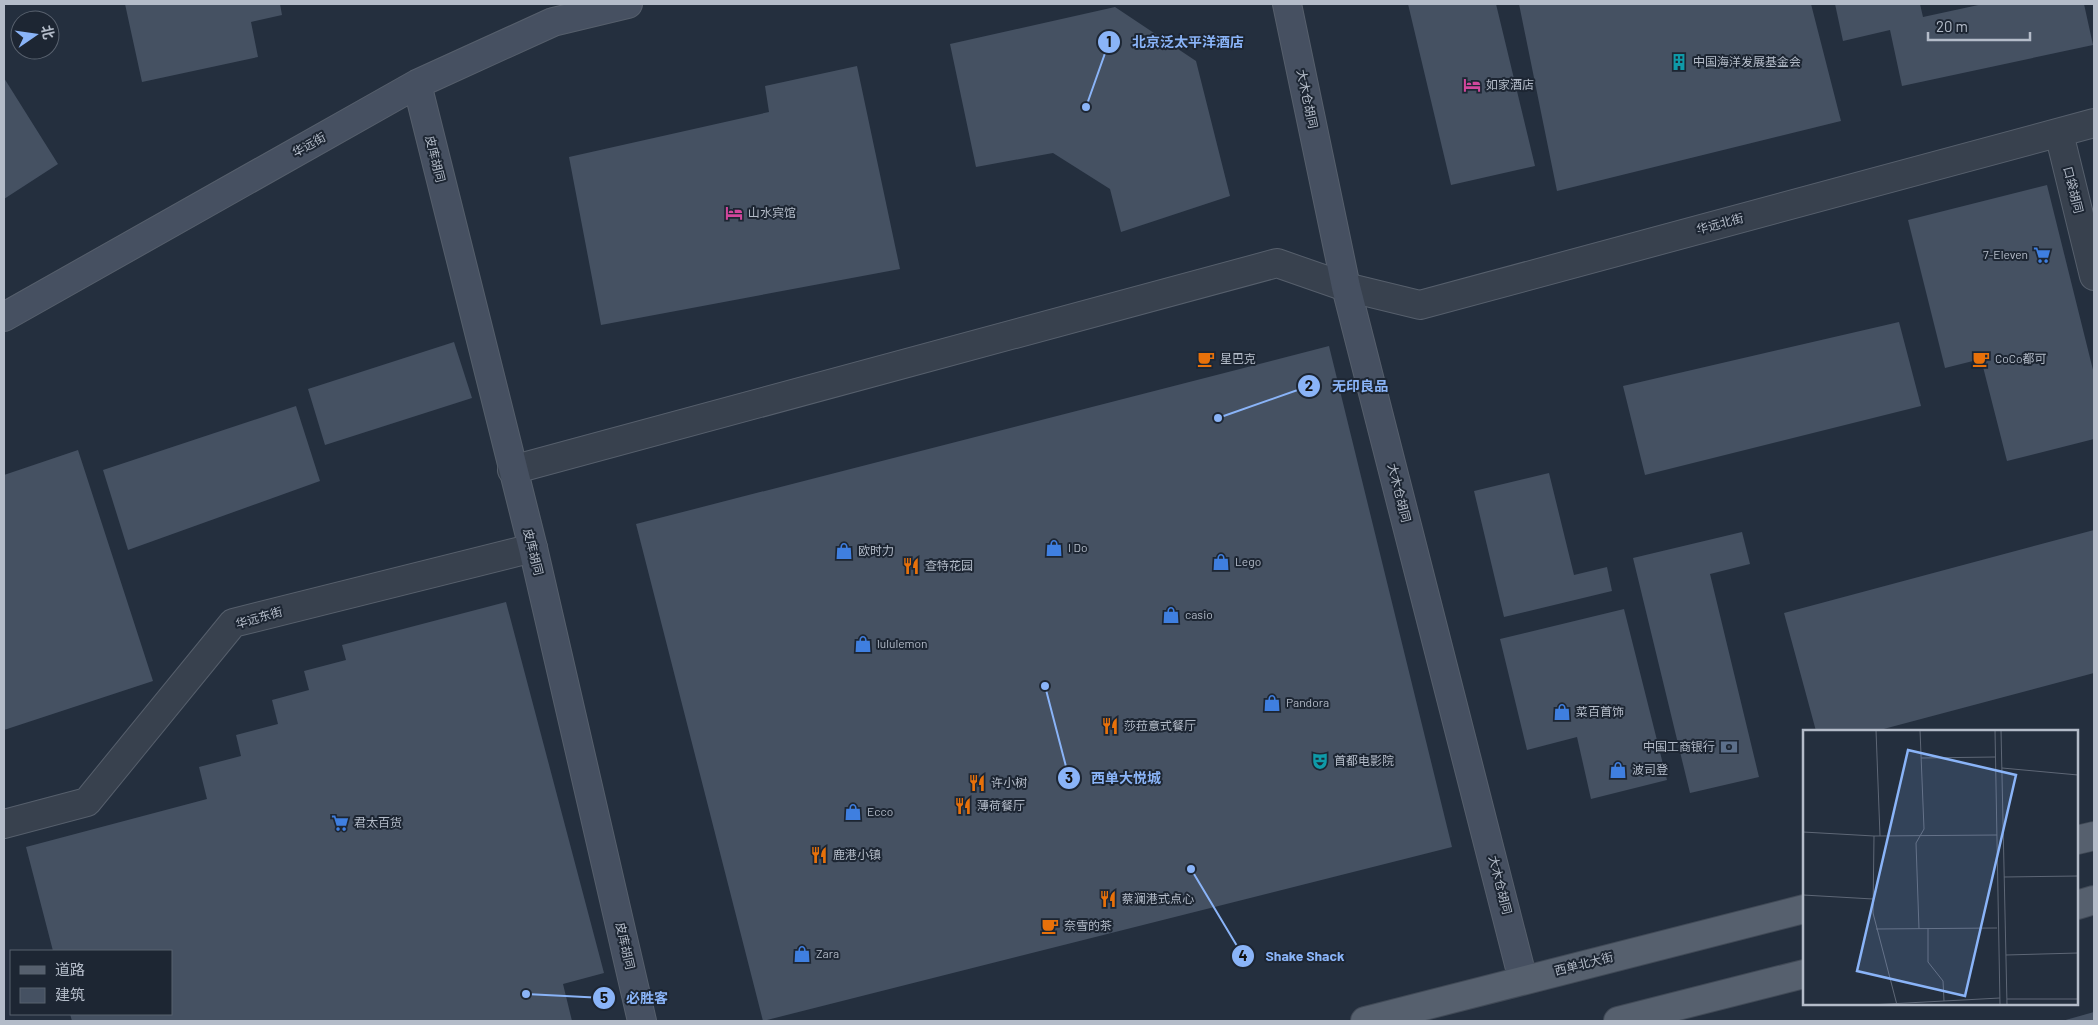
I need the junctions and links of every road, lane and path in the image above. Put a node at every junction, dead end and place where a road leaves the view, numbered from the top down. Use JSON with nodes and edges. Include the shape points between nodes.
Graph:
{"nodes":[{"id":1,"x":628,"y":4,"type":"edge"},
{"id":2,"x":1287,"y":4,"type":"edge"},
{"id":3,"x":417,"y":84,"type":"junction"},
{"id":4,"x":2094,"y":123,"type":"edge"},
{"id":5,"x":2058,"y":133,"type":"junction"},
{"id":6,"x":2094,"y":276,"type":"edge"},
{"id":7,"x":1346,"y":287,"type":"junction"},
{"id":8,"x":4,"y":317,"type":"edge"},
{"id":9,"x":512,"y":470,"type":"junction"},
{"id":10,"x":533,"y":548,"type":"junction"},
{"id":11,"x":4,"y":824,"type":"edge"},
{"id":12,"x":2094,"y":836,"type":"edge"},
{"id":13,"x":2078,"y":840,"type":"edge"},
{"id":14,"x":2094,"y":900,"type":"edge"},
{"id":15,"x":2078,"y":905,"type":"edge"},
{"id":16,"x":1803,"y":909,"type":"edge"},
{"id":17,"x":1803,"y":974,"type":"edge"},
{"id":18,"x":1523,"y":980,"type":"junction"},
{"id":19,"x":642,"y":1021,"type":"edge"},
{"id":20,"x":1365,"y":1021,"type":"edge"},
{"id":21,"x":1618,"y":1021,"type":"edge"}],
"edges":[{"from":1,"to":3,"type":"street","name":"华远街","via":[[553,22]]},
{"from":2,"to":7,"type":"street","name":"大木仓胡同"},
{"from":3,"to":8,"type":"street","name":"华远街"},
{"from":3,"to":9,"type":"street","name":"皮库胡同"},
{"from":4,"to":5,"type":"street","name":"华远北街"},
{"from":5,"to":6,"type":"street","name":"口袋胡同"},
{"from":5,"to":7,"type":"street","name":"华远北街","via":[[1420,306]]},
{"from":7,"to":9,"type":"street","name":"华远北街","via":[[1277,263]]},
{"from":7,"to":18,"type":"street","name":"大木仓胡同"},
{"from":9,"to":10,"type":"street","name":"皮库胡同"},
{"from":10,"to":11,"type":"street","name":"华远东街","via":[[233,623],[87,802]]},
{"from":10,"to":19,"type":"street","name":"皮库胡同"},
{"from":12,"to":13,"type":"main road"},
{"from":14,"to":15,"type":"main road"},
{"from":16,"to":18,"type":"main road","name":"西单北大街"},
{"from":17,"to":21,"type":"main road"},
{"from":18,"to":20,"type":"main road","name":"西单北大街"}]}
